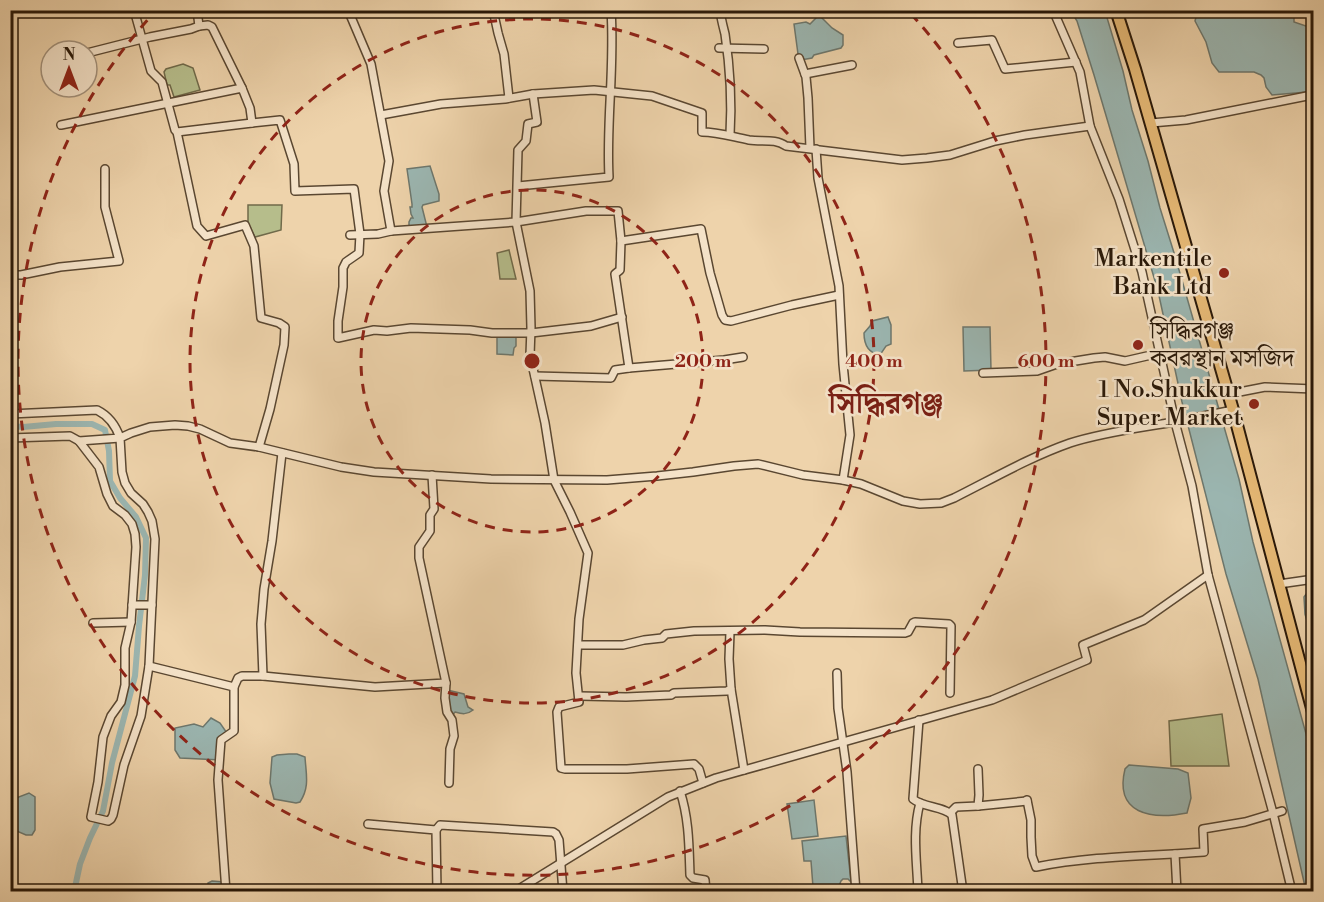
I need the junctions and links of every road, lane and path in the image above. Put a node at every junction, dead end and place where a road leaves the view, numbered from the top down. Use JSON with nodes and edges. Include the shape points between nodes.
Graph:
{"nodes":[{"id":1,"x":134,"y":10,"type":"edge"},
{"id":2,"x":196,"y":10,"type":"edge"},
{"id":3,"x":348,"y":10,"type":"edge"},
{"id":4,"x":493,"y":10,"type":"edge"},
{"id":5,"x":611,"y":10,"type":"edge"},
{"id":6,"x":720,"y":10,"type":"edge"},
{"id":7,"x":1053,"y":10,"type":"edge"},
{"id":8,"x":1116,"y":10,"type":"edge"},
{"id":9,"x":199,"y":26,"type":"junction"},
{"id":10,"x":142,"y":39,"type":"junction"},
{"id":11,"x":958,"y":43,"type":"dead end"},
{"id":12,"x":722,"y":48,"type":"junction"},
{"id":13,"x":764,"y":49,"type":"dead end"},
{"id":14,"x":99,"y":50,"type":"edge"},
{"id":15,"x":799,"y":58,"type":"dead end"},
{"id":16,"x":1076,"y":62,"type":"junction"},
{"id":17,"x":852,"y":65,"type":"dead end"},
{"id":18,"x":805,"y":74,"type":"junction"},
{"id":19,"x":242,"y":88,"type":"junction"},
{"id":20,"x":611,"y":93,"type":"junction"},
{"id":21,"x":533,"y":94,"type":"junction"},
{"id":22,"x":1314,"y":96,"type":"edge"},
{"id":23,"x":509,"y":98,"type":"junction"},
{"id":24,"x":168,"y":103,"type":"junction"},
{"id":25,"x":381,"y":115,"type":"junction"},
{"id":26,"x":252,"y":123,"type":"junction"},
{"id":27,"x":1151,"y":123,"type":"junction"},
{"id":28,"x":61,"y":125,"type":"dead end"},
{"id":29,"x":1090,"y":126,"type":"junction"},
{"id":30,"x":177,"y":132,"type":"junction"},
{"id":31,"x":730,"y":135,"type":"junction"},
{"id":32,"x":813,"y":149,"type":"junction"},
{"id":33,"x":105,"y":169,"type":"dead end"},
{"id":34,"x":518,"y":186,"type":"junction"},
{"id":35,"x":516,"y":222,"type":"junction"},
{"id":36,"x":391,"y":231,"type":"junction"},
{"id":37,"x":350,"y":234,"type":"dead end"},
{"id":38,"x":360,"y":234,"type":"junction"},
{"id":39,"x":621,"y":241,"type":"junction"},
{"id":40,"x":10,"y":275,"type":"edge"},
{"id":41,"x":839,"y":295,"type":"junction"},
{"id":42,"x":622,"y":317,"type":"junction"},
{"id":43,"x":531,"y":333,"type":"junction"},
{"id":44,"x":1160,"y":353,"type":"junction"},
{"id":45,"x":743,"y":357,"type":"dead end"},
{"id":46,"x":629,"y":368,"type":"junction"},
{"id":47,"x":983,"y":373,"type":"dead end"},
{"id":48,"x":535,"y":376,"type":"junction"},
{"id":49,"x":1314,"y":389,"type":"edge"},
{"id":50,"x":1229,"y":394,"type":"junction"},
{"id":51,"x":1233,"y":410,"type":"junction"},
{"id":52,"x":10,"y":414,"type":"edge"},
{"id":53,"x":1175,"y":422,"type":"junction"},
{"id":54,"x":10,"y":438,"type":"edge"},
{"id":55,"x":118,"y":439,"type":"junction"},
{"id":56,"x":82,"y":441,"type":"junction"},
{"id":57,"x":259,"y":447,"type":"junction"},
{"id":58,"x":282,"y":453,"type":"junction"},
{"id":59,"x":432,"y":475,"type":"junction"},
{"id":60,"x":554,"y":480,"type":"junction"},
{"id":61,"x":843,"y":480,"type":"junction"},
{"id":62,"x":1208,"y":575,"type":"junction"},
{"id":63,"x":1314,"y":579,"type":"edge"},
{"id":64,"x":1279,"y":584,"type":"junction"},
{"id":65,"x":133,"y":605,"type":"junction"},
{"id":66,"x":151,"y":605,"type":"junction"},
{"id":67,"x":131,"y":622,"type":"junction"},
{"id":68,"x":93,"y":623,"type":"dead end"},
{"id":69,"x":729,"y":632,"type":"junction"},
{"id":70,"x":578,"y":645,"type":"junction"},
{"id":71,"x":149,"y":666,"type":"junction"},
{"id":72,"x":837,"y":673,"type":"dead end"},
{"id":73,"x":264,"y":676,"type":"junction"},
{"id":74,"x":1308,"y":676,"type":"edge"},
{"id":75,"x":446,"y":683,"type":"junction"},
{"id":76,"x":234,"y":687,"type":"junction"},
{"id":77,"x":731,"y":689,"type":"junction"},
{"id":78,"x":950,"y":693,"type":"dead end"},
{"id":79,"x":580,"y":696,"type":"junction"},
{"id":80,"x":1314,"y":716,"type":"edge"},
{"id":81,"x":919,"y":720,"type":"junction"},
{"id":82,"x":843,"y":742,"type":"junction"},
{"id":83,"x":978,"y":769,"type":"dead end"},
{"id":84,"x":744,"y":770,"type":"junction"},
{"id":85,"x":449,"y":783,"type":"dead end"},
{"id":86,"x":703,"y":783,"type":"junction"},
{"id":87,"x":680,"y":790,"type":"junction"},
{"id":88,"x":920,"y":803,"type":"junction"},
{"id":89,"x":978,"y":806,"type":"junction"},
{"id":90,"x":1282,"y":811,"type":"dead end"},
{"id":91,"x":951,"y":812,"type":"junction"},
{"id":92,"x":1273,"y":813,"type":"junction"},
{"id":93,"x":368,"y":824,"type":"dead end"},
{"id":94,"x":435,"y":830,"type":"junction"},
{"id":95,"x":1175,"y":854,"type":"junction"},
{"id":96,"x":561,"y":863,"type":"junction"},
{"id":97,"x":226,"y":891,"type":"edge"},
{"id":98,"x":437,"y":891,"type":"edge"},
{"id":99,"x":513,"y":891,"type":"edge"},
{"id":100,"x":562,"y":891,"type":"edge"},
{"id":101,"x":706,"y":891,"type":"edge"},
{"id":102,"x":805,"y":891,"type":"edge"},
{"id":103,"x":856,"y":891,"type":"edge"},
{"id":104,"x":918,"y":891,"type":"edge"},
{"id":105,"x":963,"y":891,"type":"edge"},
{"id":106,"x":1177,"y":891,"type":"edge"},
{"id":107,"x":1292,"y":891,"type":"edge"}],
"edges":[{"from":1,"to":10,"type":"street"},
{"from":2,"to":9,"type":"street"},
{"from":3,"to":25,"type":"street","via":[[371,64]]},
{"from":4,"to":23,"type":"street"},
{"from":5,"to":20,"type":"street"},
{"from":6,"to":12,"type":"street"},
{"from":7,"to":16,"type":"street"},
{"from":8,"to":27,"type":"main road"},
{"from":9,"to":10,"type":"street"},
{"from":9,"to":19,"type":"street","via":[[212,27]]},
{"from":10,"to":14,"type":"street"},
{"from":10,"to":24,"type":"street","via":[[151,71],[162,82]]},
{"from":11,"to":16,"type":"street","via":[[992,40],[1005,69]]},
{"from":12,"to":13,"type":"street"},
{"from":12,"to":31,"type":"street"},
{"from":15,"to":18,"type":"street"},
{"from":16,"to":29,"type":"street"},
{"from":17,"to":18,"type":"street"},
{"from":18,"to":32,"type":"street"},
{"from":19,"to":24,"type":"street"},
{"from":19,"to":26,"type":"street"},
{"from":20,"to":21,"type":"street","via":[[594,90]]},
{"from":20,"to":31,"type":"street","via":[[652,96],[702,113],[702,132]]},
{"from":20,"to":34,"type":"street","via":[[609,177]]},
{"from":21,"to":23,"type":"street"},
{"from":21,"to":34,"type":"street","via":[[537,122],[528,124],[526,141],[518,150]]},
{"from":22,"to":27,"type":"street"},
{"from":23,"to":25,"type":"street","via":[[441,104]]},
{"from":24,"to":28,"type":"street"},
{"from":24,"to":30,"type":"street"},
{"from":25,"to":36,"type":"street","via":[[389,161],[384,191]]},
{"from":26,"to":30,"type":"street"},
{"from":26,"to":38,"type":"street","via":[[280,120],[294,164],[295,191],[354,189]]},
{"from":27,"to":50,"type":"main road"},
{"from":29,"to":32,"type":"street","via":[[1015,137],[927,158],[902,160]]},
{"from":29,"to":44,"type":"street","via":[[1135,248]]},
{"from":30,"to":57,"type":"street","via":[[197,226],[206,236],[244,225],[254,246],[261,318],[285,327]]},
{"from":31,"to":32,"type":"street"},
{"from":32,"to":41,"type":"street"},
{"from":33,"to":40,"type":"street","via":[[105,207],[119,261]]},
{"from":34,"to":35,"type":"street"},
{"from":35,"to":36,"type":"street"},
{"from":35,"to":39,"type":"street","via":[[585,211],[618,211]]},
{"from":35,"to":43,"type":"street","via":[[530,291]]},
{"from":36,"to":38,"type":"street"},
{"from":37,"to":38,"type":"street"},
{"from":38,"to":43,"type":"street","via":[[359,253],[343,268],[339,338],[374,330],[411,328]]},
{"from":39,"to":41,"type":"street","via":[[701,229],[725,320]]},
{"from":39,"to":42,"type":"street","via":[[620,270],[615,274]]},
{"from":41,"to":61,"type":"street","via":[[850,435]]},
{"from":42,"to":43,"type":"street","via":[[591,326]]},
{"from":42,"to":46,"type":"street"},
{"from":43,"to":48,"type":"street","via":[[530,355]]},
{"from":44,"to":47,"type":"street","via":[[1125,361],[1094,357],[1037,371]]},
{"from":44,"to":53,"type":"street"},
{"from":45,"to":46,"type":"street"},
{"from":46,"to":48,"type":"street","via":[[615,370],[611,378]]},
{"from":48,"to":60,"type":"street"},
{"from":49,"to":50,"type":"street","via":[[1265,387]]},
{"from":50,"to":51,"type":"main road"},
{"from":51,"to":53,"type":"street"},
{"from":51,"to":64,"type":"main road"},
{"from":52,"to":55,"type":"street","via":[[97,410],[106,414]]},
{"from":53,"to":61,"type":"street","via":[[1071,443],[941,503],[903,501]]},
{"from":53,"to":62,"type":"street","via":[[1192,486]]},
{"from":54,"to":56,"type":"street","via":[[70,436]]},
{"from":55,"to":56,"type":"street"},
{"from":55,"to":57,"type":"street","via":[[150,427],[175,425]]},
{"from":55,"to":66,"type":"street","via":[[125,483],[153,521]]},
{"from":56,"to":65,"type":"street","via":[[99,467],[113,506],[132,524],[136,547]]},
{"from":57,"to":58,"type":"street"},
{"from":58,"to":59,"type":"street","via":[[374,472]]},
{"from":58,"to":73,"type":"street","via":[[261,624]]},
{"from":59,"to":60,"type":"street"},
{"from":59,"to":75,"type":"street","via":[[434,509],[430,531],[419,547],[418,558]]},
{"from":60,"to":61,"type":"street","via":[[657,476],[750,464]]},
{"from":60,"to":70,"type":"street","via":[[588,553]]},
{"from":62,"to":81,"type":"street","via":[[1144,620],[1083,645],[1087,660],[992,700]]},
{"from":62,"to":92,"type":"street"},
{"from":63,"to":64,"type":"street"},
{"from":64,"to":74,"type":"main road"},
{"from":65,"to":66,"type":"street"},
{"from":65,"to":67,"type":"street"},
{"from":66,"to":71,"type":"street"},
{"from":67,"to":68,"type":"street"},
{"from":67,"to":71,"type":"street","via":[[125,648],[125,685],[103,737],[91,817],[108,821],[113,815],[124,765],[141,716]]},
{"from":69,"to":70,"type":"street","via":[[666,634],[623,645]]},
{"from":69,"to":77,"type":"street"},
{"from":69,"to":78,"type":"street","via":[[908,633],[915,622],[949,624]]},
{"from":70,"to":79,"type":"street","via":[[576,673]]},
{"from":71,"to":76,"type":"street"},
{"from":72,"to":82,"type":"street"},
{"from":73,"to":75,"type":"street","via":[[375,687]]},
{"from":73,"to":76,"type":"street","via":[[242,676]]},
{"from":74,"to":80,"type":"main road"},
{"from":75,"to":85,"type":"street","via":[[447,712],[454,736]]},
{"from":76,"to":97,"type":"street","via":[[234,731],[220,744],[218,780]]},
{"from":77,"to":79,"type":"street","via":[[626,698]]},
{"from":77,"to":84,"type":"street"},
{"from":79,"to":86,"type":"street","via":[[579,702],[562,705],[557,712],[561,768],[694,764]]},
{"from":81,"to":82,"type":"street"},
{"from":81,"to":88,"type":"street","via":[[912,794]]},
{"from":82,"to":84,"type":"street"},
{"from":82,"to":103,"type":"street"},
{"from":83,"to":89,"type":"street"},
{"from":84,"to":86,"type":"street"},
{"from":86,"to":87,"type":"street"},
{"from":87,"to":96,"type":"street"},
{"from":87,"to":101,"type":"street","via":[[688,828],[690,875],[705,880]]},
{"from":88,"to":91,"type":"street"},
{"from":88,"to":104,"type":"street","via":[[915,836]]},
{"from":89,"to":91,"type":"street","via":[[956,807]]},
{"from":89,"to":95,"type":"street","via":[[1027,800],[1036,867],[1099,858]]},
{"from":90,"to":92,"type":"street"},
{"from":91,"to":105,"type":"street"},
{"from":92,"to":95,"type":"street","via":[[1203,829],[1204,852]]},
{"from":92,"to":107,"type":"street"},
{"from":93,"to":94,"type":"street"},
{"from":94,"to":96,"type":"street","via":[[440,825],[553,832],[559,840]]},
{"from":94,"to":98,"type":"street"},
{"from":95,"to":106,"type":"street"},
{"from":96,"to":99,"type":"street"},
{"from":96,"to":100,"type":"street"},
{"from":102,"to":103,"type":"street"}]}
